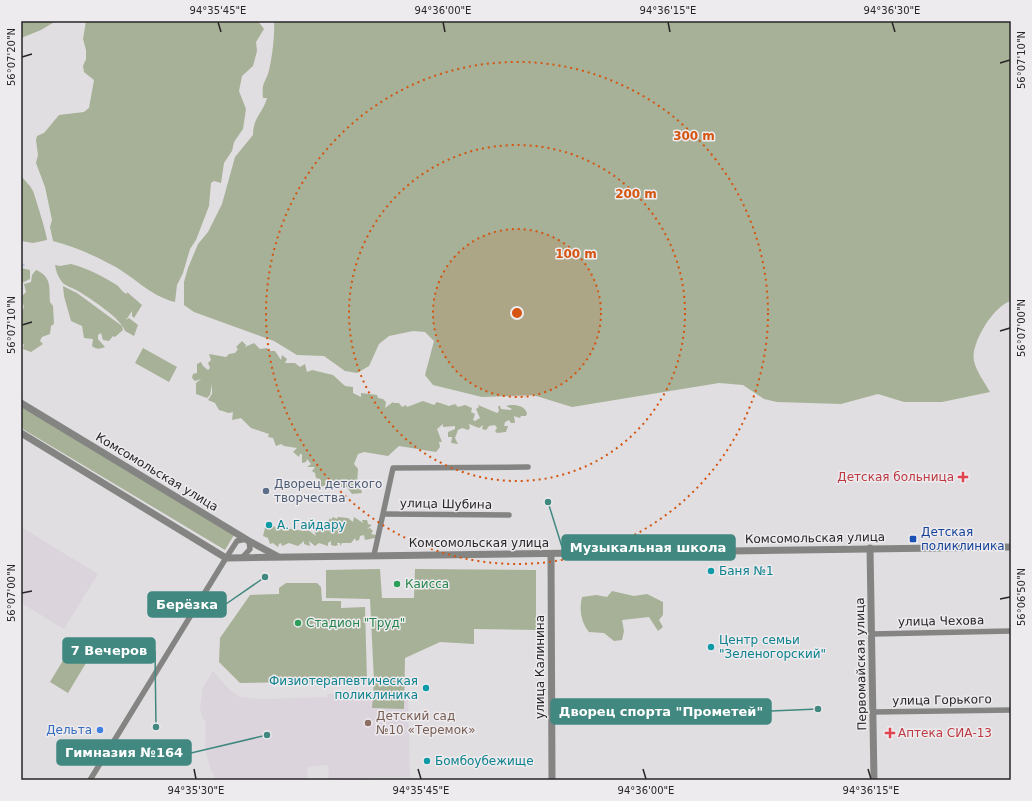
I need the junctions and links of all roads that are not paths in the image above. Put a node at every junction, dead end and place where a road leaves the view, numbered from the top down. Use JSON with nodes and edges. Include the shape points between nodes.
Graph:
{"nodes":[{"id":1,"x":21,"y":403,"type":"edge"},
{"id":2,"x":21,"y":433,"type":"edge"},
{"id":3,"x":528,"y":467,"type":"dead end"},
{"id":4,"x":384,"y":514,"type":"junction"},
{"id":5,"x":509,"y":515,"type":"dead end"},
{"id":6,"x":248,"y":540,"type":"junction"},
{"id":7,"x":1011,"y":547,"type":"edge"},
{"id":8,"x":870,"y":548,"type":"junction"},
{"id":9,"x":551,"y":554,"type":"junction"},
{"id":10,"x":374,"y":555,"type":"junction"},
{"id":11,"x":226,"y":558,"type":"junction"},
{"id":12,"x":241,"y":558,"type":"junction"},
{"id":13,"x":283,"y":558,"type":"junction"},
{"id":14,"x":1011,"y":631,"type":"edge"},
{"id":15,"x":872,"y":634,"type":"junction"},
{"id":16,"x":1011,"y":710,"type":"edge"},
{"id":17,"x":873,"y":712,"type":"junction"},
{"id":18,"x":90,"y":780,"type":"edge"},
{"id":19,"x":552,"y":780,"type":"edge"},
{"id":20,"x":874,"y":780,"type":"edge"}],
"edges":[{"from":1,"to":6,"type":"street","name":"Комсомольская улица"},
{"from":2,"to":11,"type":"street"},
{"from":3,"to":4,"type":"street","via":[[393,468]]},
{"from":4,"to":5,"type":"street","name":"улица Шубина"},
{"from":4,"to":10,"type":"street"},
{"from":6,"to":11,"type":"street","via":[[237,541]]},
{"from":6,"to":12,"type":"street","via":[[250,549]]},
{"from":6,"to":13,"type":"street","name":"Комсомольская улица","via":[[270,554]]},
{"from":7,"to":8,"type":"street","name":"Комсомольская улица"},
{"from":8,"to":9,"type":"street","name":"Комсомольская улица"},
{"from":8,"to":15,"type":"street","name":"Первомайская улица"},
{"from":9,"to":10,"type":"street","name":"Комсомольская улица"},
{"from":9,"to":19,"type":"street","name":"улица Калинина"},
{"from":10,"to":13,"type":"street","name":"Комсомольская улица"},
{"from":11,"to":12,"type":"street","name":"Комсомольская улица"},
{"from":11,"to":18,"type":"street"},
{"from":12,"to":13,"type":"street","name":"Комсомольская улица"},
{"from":14,"to":15,"type":"street","name":"улица Чехова"},
{"from":15,"to":17,"type":"street","name":"Первомайская улица"},
{"from":16,"to":17,"type":"street","name":"улица Горького"},
{"from":17,"to":20,"type":"street","name":"Первомайская улица"}]}
